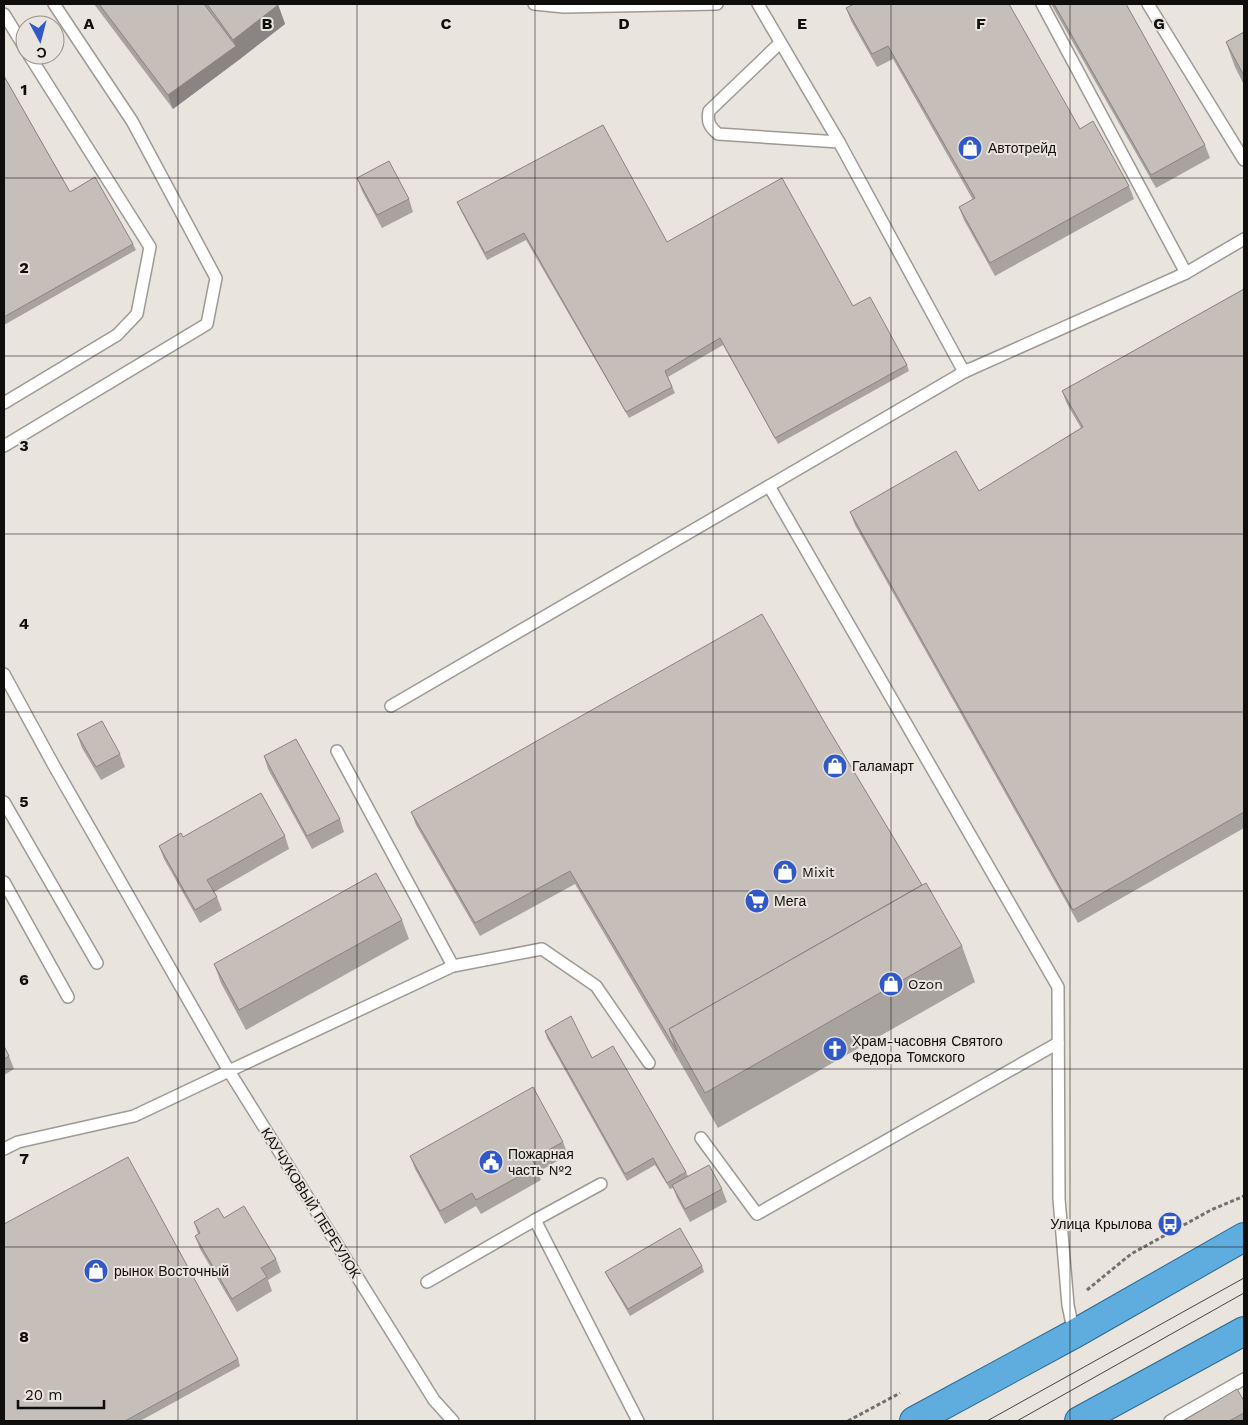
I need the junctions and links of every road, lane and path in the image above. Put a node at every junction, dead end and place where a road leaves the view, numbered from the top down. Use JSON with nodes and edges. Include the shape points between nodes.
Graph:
{"nodes":[{"id":1,"x":54,"y":4,"type":"edge"},
{"id":2,"x":534,"y":4,"type":"edge"},
{"id":3,"x":717,"y":4,"type":"edge"},
{"id":4,"x":758,"y":4,"type":"edge"},
{"id":5,"x":1042,"y":4,"type":"edge"},
{"id":6,"x":1148,"y":4,"type":"edge"},
{"id":7,"x":4,"y":14,"type":"edge"},
{"id":8,"x":15,"y":32,"type":"edge"},
{"id":9,"x":780,"y":43,"type":"junction"},
{"id":10,"x":35,"y":65,"type":"edge"},
{"id":11,"x":839,"y":142,"type":"junction"},
{"id":12,"x":1244,"y":160,"type":"edge"},
{"id":13,"x":1244,"y":239,"type":"edge"},
{"id":14,"x":1186,"y":273,"type":"junction"},
{"id":15,"x":964,"y":372,"type":"junction"},
{"id":16,"x":4,"y":403,"type":"edge"},
{"id":17,"x":4,"y":446,"type":"edge"},
{"id":18,"x":769,"y":486,"type":"junction"},
{"id":19,"x":4,"y":674,"type":"edge"},
{"id":20,"x":390,"y":706,"type":"dead end"},
{"id":21,"x":337,"y":751,"type":"dead end"},
{"id":22,"x":4,"y":802,"type":"edge"},
{"id":23,"x":4,"y":882,"type":"edge"},
{"id":24,"x":97,"y":963,"type":"dead end"},
{"id":25,"x":453,"y":966,"type":"junction"},
{"id":26,"x":68,"y":997,"type":"dead end"},
{"id":27,"x":1058,"y":1043,"type":"junction"},
{"id":28,"x":649,"y":1063,"type":"dead end"},
{"id":29,"x":229,"y":1071,"type":"junction"},
{"id":30,"x":701,"y":1138,"type":"dead end"},
{"id":31,"x":4,"y":1149,"type":"edge"},
{"id":32,"x":601,"y":1184,"type":"dead end"},
{"id":33,"x":535,"y":1220,"type":"junction"},
{"id":34,"x":1244,"y":1237,"type":"edge"},
{"id":35,"x":427,"y":1282,"type":"dead end"},
{"id":36,"x":1074,"y":1334,"type":"junction"},
{"id":37,"x":1243,"y":1337,"type":"edge"},
{"id":38,"x":1244,"y":1379,"type":"edge"},
{"id":39,"x":1089,"y":1420,"type":"edge"},
{"id":40,"x":453,"y":1421,"type":"edge"},
{"id":41,"x":638,"y":1421,"type":"edge"},
{"id":42,"x":914,"y":1421,"type":"edge"},
{"id":43,"x":1170,"y":1421,"type":"edge"}],
"edges":[{"from":1,"to":17,"type":"lane","via":[[132,121],[216,278],[207,324]]},
{"from":2,"to":3,"type":"lane","via":[[564,7]]},
{"from":4,"to":9,"type":"lane"},
{"from":5,"to":14,"type":"lane"},
{"from":6,"to":12,"type":"lane"},
{"from":7,"to":8,"type":"lane"},
{"from":9,"to":11,"type":"lane"},
{"from":9,"to":11,"type":"lane","via":[[709,111],[707,120],[710,128],[718,134]]},
{"from":10,"to":16,"type":"lane","via":[[150,247],[137,314],[117,335]]},
{"from":11,"to":15,"type":"lane"},
{"from":13,"to":14,"type":"lane"},
{"from":14,"to":15,"type":"lane"},
{"from":15,"to":18,"type":"lane"},
{"from":18,"to":20,"type":"lane"},
{"from":18,"to":27,"type":"lane","via":[[1058,987]]},
{"from":19,"to":29,"type":"lane","name":"КАУЧУКОВЫЙ ПЕРЕУЛОК"},
{"from":21,"to":25,"type":"lane"},
{"from":22,"to":24,"type":"lane"},
{"from":23,"to":26,"type":"lane"},
{"from":25,"to":28,"type":"lane","via":[[542,949],[596,986]]},
{"from":25,"to":29,"type":"lane"},
{"from":27,"to":30,"type":"lane","via":[[756,1214]]},
{"from":27,"to":36,"type":"lane","via":[[1059,1199],[1068,1305]]},
{"from":29,"to":31,"type":"lane","via":[[134,1116],[18,1142]]},
{"from":29,"to":40,"type":"lane","name":"КАУЧУКОВЫЙ ПЕРЕУЛОК","via":[[434,1400]]},
{"from":32,"to":33,"type":"lane"},
{"from":33,"to":35,"type":"lane"},
{"from":33,"to":41,"type":"lane"},
{"from":34,"to":36,"type":"highway"},
{"from":36,"to":42,"type":"highway"},
{"from":37,"to":39,"type":"highway"},
{"from":38,"to":43,"type":"lane"}]}
